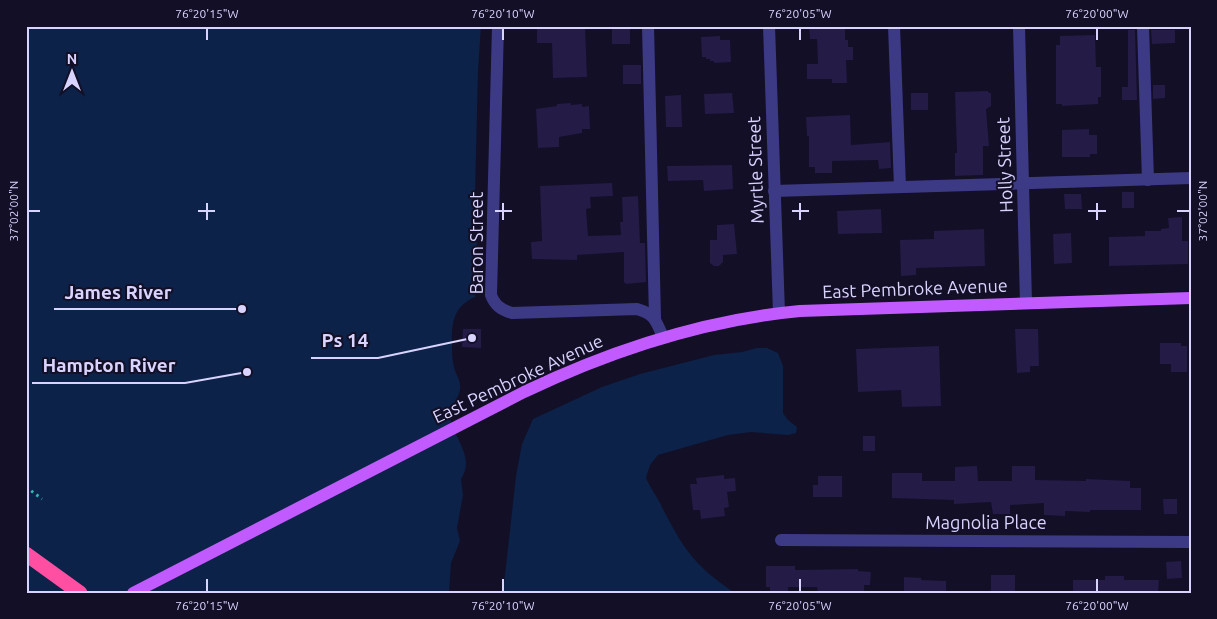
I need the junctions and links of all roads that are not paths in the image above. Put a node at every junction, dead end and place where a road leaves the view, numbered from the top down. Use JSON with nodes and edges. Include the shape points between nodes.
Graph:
{"nodes":[{"id":1,"x":498,"y":26,"type":"edge"},
{"id":2,"x":648,"y":26,"type":"edge"},
{"id":3,"x":769,"y":26,"type":"edge"},
{"id":4,"x":894,"y":26,"type":"edge"},
{"id":5,"x":1018,"y":26,"type":"edge"},
{"id":6,"x":1143,"y":26,"type":"edge"},
{"id":7,"x":1191,"y":178,"type":"edge"},
{"id":8,"x":1148,"y":180,"type":"junction"},
{"id":9,"x":1023,"y":184,"type":"junction"},
{"id":10,"x":900,"y":187,"type":"junction"},
{"id":11,"x":774,"y":190,"type":"junction"},
{"id":12,"x":1191,"y":298,"type":"edge"},
{"id":13,"x":1026,"y":303,"type":"junction"},
{"id":14,"x":779,"y":313,"type":"junction"},
{"id":15,"x":655,"y":318,"type":"junction"},
{"id":16,"x":663,"y":337,"type":"junction"},
{"id":17,"x":781,"y":540,"type":"dead end"},
{"id":18,"x":1191,"y":542,"type":"edge"},
{"id":19,"x":26,"y":554,"type":"edge"},
{"id":20,"x":80,"y":593,"type":"edge"},
{"id":21,"x":133,"y":593,"type":"edge"}],
"edges":[{"from":1,"to":15,"type":"street","name":"Baron Street","via":[[493,301],[512,313],[628,308],[647,312]]},
{"from":2,"to":15,"type":"street"},
{"from":3,"to":11,"type":"street","name":"Myrtle Street"},
{"from":4,"to":10,"type":"street"},
{"from":5,"to":9,"type":"street","name":"Holly Street"},
{"from":6,"to":8,"type":"street"},
{"from":7,"to":8,"type":"street"},
{"from":8,"to":9,"type":"street"},
{"from":9,"to":10,"type":"street"},
{"from":9,"to":13,"type":"street","name":"Holly Street"},
{"from":10,"to":11,"type":"street"},
{"from":11,"to":14,"type":"street","name":"Myrtle Street"},
{"from":12,"to":13,"type":"main road","name":"East Pembroke Avenue"},
{"from":13,"to":14,"type":"main road","name":"East Pembroke Avenue"},
{"from":14,"to":16,"type":"main road","name":"East Pembroke Avenue"},
{"from":15,"to":16,"type":"street"},
{"from":16,"to":21,"type":"main road","name":"East Pembroke Avenue","via":[[587,363],[524,392]]},
{"from":17,"to":18,"type":"street","name":"Magnolia Place"},
{"from":19,"to":20,"type":"highway"}]}
